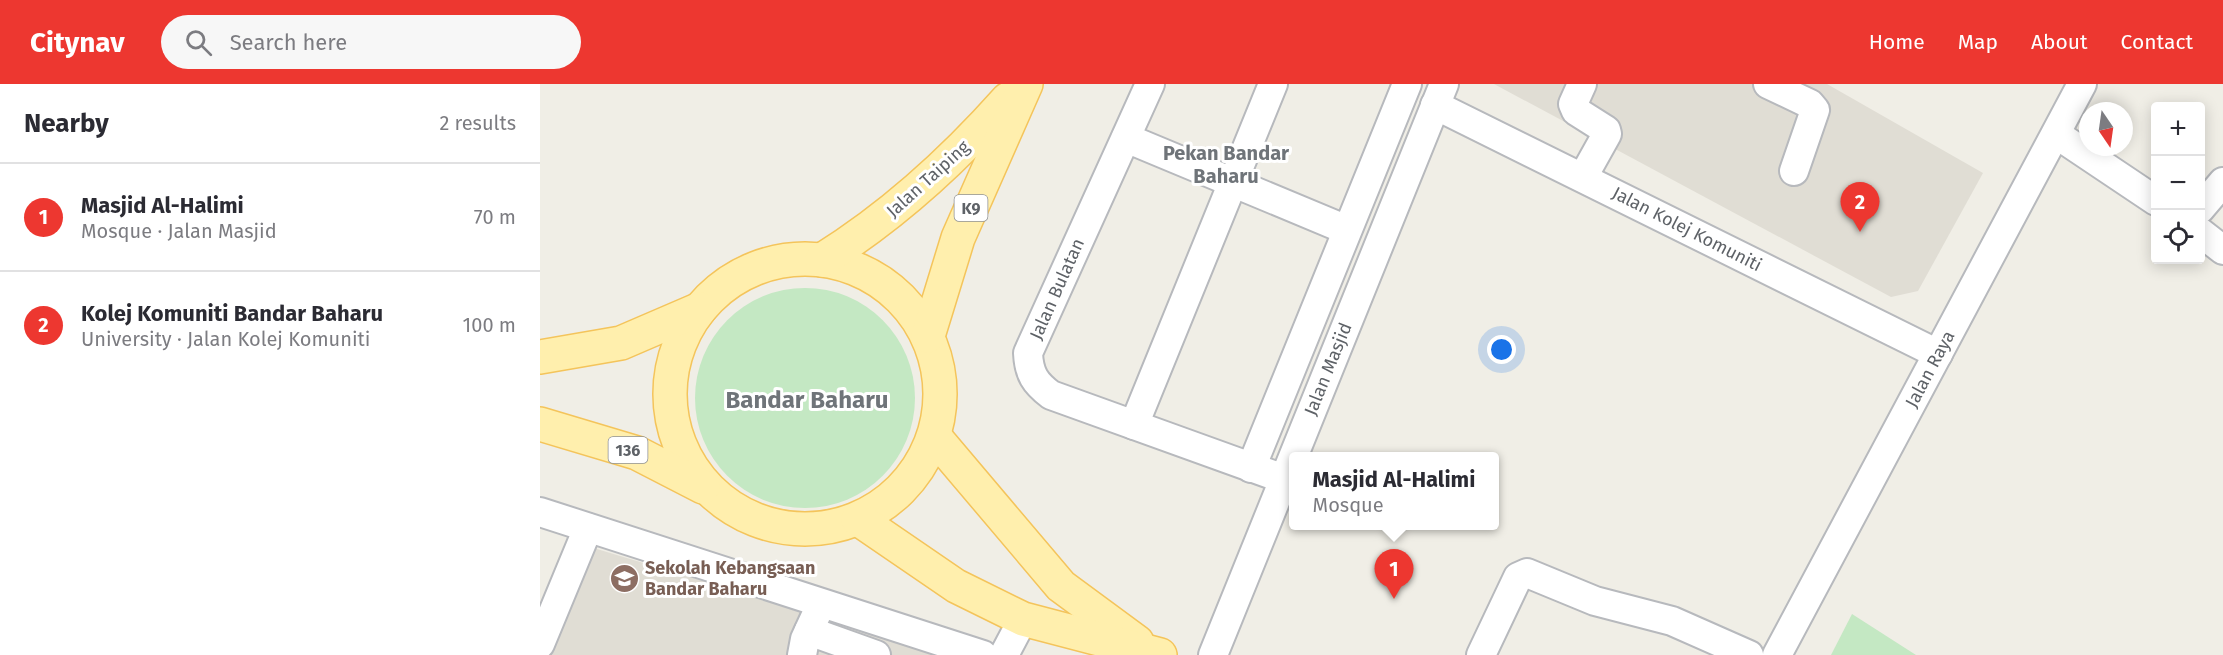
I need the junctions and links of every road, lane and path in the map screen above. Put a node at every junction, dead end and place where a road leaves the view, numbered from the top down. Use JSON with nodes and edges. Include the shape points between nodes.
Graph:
{"nodes":[{"id":1,"x":1021,"y":84,"type":"edge"},
{"id":2,"x":1026,"y":84,"type":"edge"},
{"id":3,"x":1150,"y":84,"type":"edge"},
{"id":4,"x":1273,"y":84,"type":"edge"},
{"id":5,"x":1407,"y":84,"type":"edge"},
{"id":6,"x":1582,"y":84,"type":"edge"},
{"id":7,"x":1768,"y":84,"type":"edge"},
{"id":8,"x":2082,"y":84,"type":"edge"},
{"id":9,"x":1438,"y":90,"type":"edge"},
{"id":10,"x":2056,"y":134,"type":"junction"},
{"id":11,"x":1126,"y":138,"type":"junction"},
{"id":12,"x":1794,"y":171,"type":"dead end"},
{"id":13,"x":1583,"y":177,"type":"junction"},
{"id":14,"x":1233,"y":183,"type":"junction"},
{"id":15,"x":2223,"y":183,"type":"edge"},
{"id":16,"x":2151,"y":198,"type":"edge"},
{"id":17,"x":2205,"y":203,"type":"edge"},
{"id":18,"x":1347,"y":230,"type":"junction"},
{"id":19,"x":2205,"y":236,"type":"edge"},
{"id":20,"x":2223,"y":250,"type":"edge"},
{"id":21,"x":822,"y":260,"type":"junction"},
{"id":22,"x":700,"y":309,"type":"junction"},
{"id":23,"x":928,"y":336,"type":"junction"},
{"id":24,"x":1938,"y":354,"type":"junction"},
{"id":25,"x":540,"y":357,"type":"edge"},
{"id":26,"x":540,"y":424,"type":"edge"},
{"id":27,"x":1134,"y":426,"type":"junction"},
{"id":28,"x":934,"y":436,"type":"junction"},
{"id":29,"x":1295,"y":452,"type":"edge"},
{"id":30,"x":1289,"y":467,"type":"edge"},
{"id":31,"x":1251,"y":468,"type":"junction"},
{"id":32,"x":1284,"y":480,"type":"junction"},
{"id":33,"x":710,"y":491,"type":"junction"},
{"id":34,"x":540,"y":512,"type":"edge"},
{"id":35,"x":858,"y":519,"type":"junction"},
{"id":36,"x":588,"y":528,"type":"junction"},
{"id":37,"x":820,"y":603,"type":"junction"},
{"id":38,"x":1023,"y":619,"type":"junction"},
{"id":39,"x":806,"y":643,"type":"edge"},
{"id":40,"x":540,"y":644,"type":"edge"},
{"id":41,"x":1154,"y":653,"type":"edge"},
{"id":42,"x":876,"y":655,"type":"edge"},
{"id":43,"x":983,"y":655,"type":"edge"},
{"id":44,"x":1004,"y":655,"type":"edge"},
{"id":45,"x":1213,"y":655,"type":"edge"},
{"id":46,"x":1481,"y":655,"type":"edge"},
{"id":47,"x":1749,"y":655,"type":"edge"},
{"id":48,"x":1778,"y":655,"type":"edge"}],
"edges":[{"from":1,"to":21,"type":"main road","name":"Jalan Taiping","via":[[970,141],[888,216]]},
{"from":2,"to":23,"type":"main road","name":"Jalan Taiping","number":"K9","via":[[958,238]]},
{"from":3,"to":11,"type":"street","name":"Jalan Bulatan"},
{"from":4,"to":14,"type":"street"},
{"from":5,"to":18,"type":"street"},
{"from":6,"to":13,"type":"street","via":[[1573,104],[1576,111],[1607,134]]},
{"from":7,"to":12,"type":"street","via":[[1815,110]]},
{"from":8,"to":10,"type":"street","name":"Jalan Raya"},
{"from":9,"to":13,"type":"street","name":"Jalan Kolej Komuniti"},
{"from":9,"to":29,"type":"street","name":"Jalan Masjid"},
{"from":10,"to":16,"type":"street"},
{"from":10,"to":24,"type":"street","name":"Jalan Raya"},
{"from":11,"to":14,"type":"street"},
{"from":11,"to":27,"type":"street","name":"Jalan Bulatan","via":[[1028,353],[1029,370],[1051,396]]},
{"from":13,"to":24,"type":"street","name":"Jalan Kolej Komuniti"},
{"from":14,"to":18,"type":"street"},
{"from":14,"to":27,"type":"street"},
{"from":15,"to":17,"type":"street"},
{"from":18,"to":31,"type":"street"},
{"from":19,"to":20,"type":"street"},
{"from":21,"to":22,"type":"main road","via":[[776,262],[734,279]]},
{"from":21,"to":23,"type":"main road","via":[[865,273],[884,286],[902,299]]},
{"from":22,"to":25,"type":"main road","via":[[621,343]]},
{"from":22,"to":33,"type":"main road","via":[[679,344],[670,382],[672,422],[686,459]]},
{"from":23,"to":28,"type":"main road","via":[[939,369],[941,403]]},
{"from":24,"to":48,"type":"street","name":"Jalan Raya"},
{"from":26,"to":33,"type":"main road","number":"136","via":[[638,453]]},
{"from":27,"to":31,"type":"street","name":"Jalan Bulatan"},
{"from":28,"to":35,"type":"main road","via":[[917,471],[891,499]]},
{"from":28,"to":41,"type":"main road","via":[[1061,586]]},
{"from":30,"to":32,"type":"street","name":"Jalan Masjid"},
{"from":31,"to":32,"type":"street","name":"Jalan Bulatan"},
{"from":32,"to":45,"type":"street","name":"Jalan Masjid"},
{"from":33,"to":35,"type":"main road","via":[[742,514],[779,527],[819,529]]},
{"from":34,"to":36,"type":"street"},
{"from":35,"to":38,"type":"main road","via":[[956,586]]},
{"from":36,"to":37,"type":"street"},
{"from":36,"to":40,"type":"street"},
{"from":37,"to":39,"type":"street"},
{"from":37,"to":43,"type":"street"},
{"from":38,"to":41,"type":"main road"},
{"from":38,"to":44,"type":"street"},
{"from":39,"to":42,"type":"street"},
{"from":46,"to":47,"type":"street","via":[[1518,577],[1527,573],[1594,601],[1672,621]]}]}
